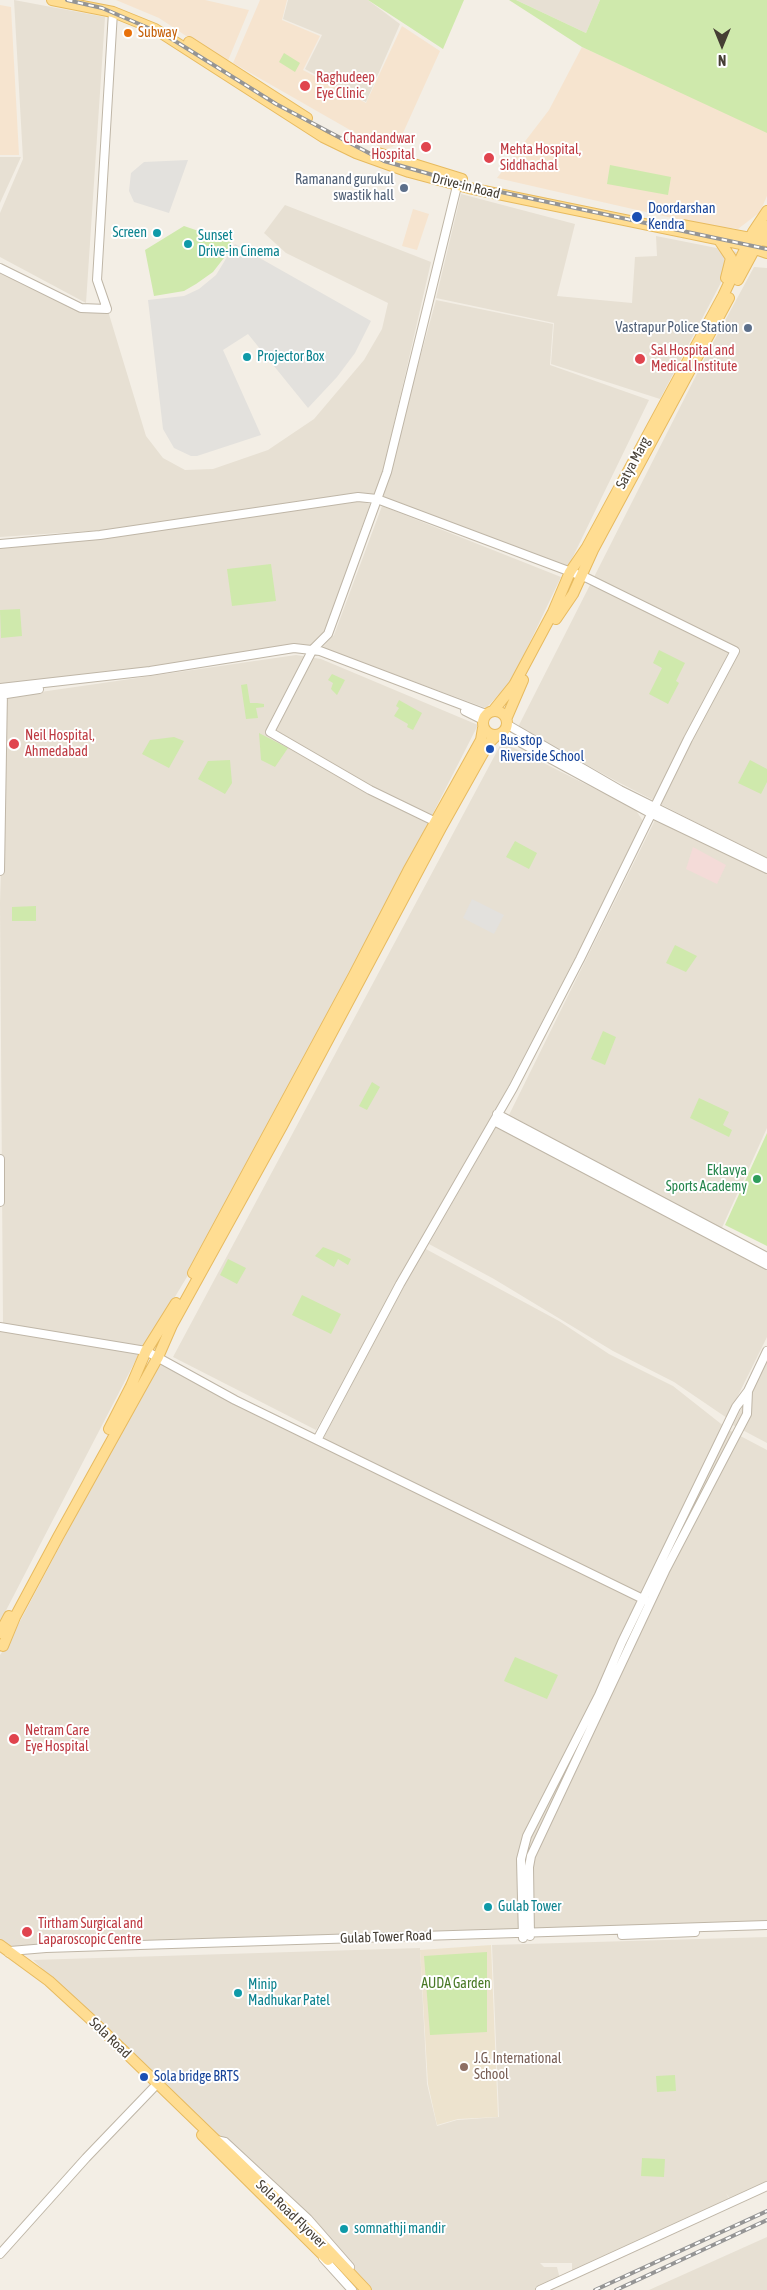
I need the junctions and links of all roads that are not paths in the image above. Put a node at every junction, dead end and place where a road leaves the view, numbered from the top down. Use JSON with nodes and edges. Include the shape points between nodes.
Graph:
{"nodes":[{"id":1,"x":52,"y":0,"type":"edge"},
{"id":2,"x":95,"y":0,"type":"edge"},
{"id":3,"x":112,"y":12,"type":"junction"},
{"id":4,"x":458,"y":181,"type":"junction"},
{"id":5,"x":767,"y":211,"type":"edge"},
{"id":6,"x":767,"y":226,"type":"edge"},
{"id":7,"x":719,"y":240,"type":"junction"},
{"id":8,"x":756,"y":242,"type":"edge"},
{"id":9,"x":767,"y":253,"type":"edge"},
{"id":10,"x":0,"y":268,"type":"edge"},
{"id":11,"x":723,"y":296,"type":"junction"},
{"id":12,"x":377,"y":499,"type":"junction"},
{"id":13,"x":0,"y":544,"type":"edge"},
{"id":14,"x":570,"y":572,"type":"junction"},
{"id":15,"x":582,"y":576,"type":"junction"},
{"id":16,"x":312,"y":652,"type":"junction"},
{"id":17,"x":1,"y":691,"type":"edge"},
{"id":18,"x":486,"y":718,"type":"junction"},
{"id":19,"x":504,"y":728,"type":"junction"},
{"id":20,"x":654,"y":811,"type":"junction"},
{"id":21,"x":436,"y":822,"type":"junction"},
{"id":22,"x":767,"y":863,"type":"edge"},
{"id":23,"x":414,"y":869,"type":"junction"},
{"id":24,"x":767,"y":869,"type":"edge"},
{"id":25,"x":0,"y":871,"type":"edge"},
{"id":26,"x":496,"y":1117,"type":"junction"},
{"id":27,"x":0,"y":1159,"type":"edge"},
{"id":28,"x":0,"y":1202,"type":"edge"},
{"id":29,"x":767,"y":1257,"type":"edge"},
{"id":30,"x":767,"y":1265,"type":"edge"},
{"id":31,"x":0,"y":1322,"type":"edge"},
{"id":32,"x":0,"y":1327,"type":"edge"},
{"id":33,"x":146,"y":1351,"type":"junction"},
{"id":34,"x":767,"y":1351,"type":"edge"},
{"id":35,"x":158,"y":1357,"type":"junction"},
{"id":36,"x":748,"y":1391,"type":"junction"},
{"id":37,"x":317,"y":1440,"type":"junction"},
{"id":38,"x":642,"y":1599,"type":"junction"},
{"id":39,"x":651,"y":1603,"type":"junction"},
{"id":40,"x":0,"y":1633,"type":"edge"},
{"id":41,"x":1,"y":1647,"type":"edge"},
{"id":42,"x":767,"y":1925,"type":"edge"},
{"id":43,"x":767,"y":1929,"type":"edge"},
{"id":44,"x":526,"y":1935,"type":"junction"},
{"id":45,"x":0,"y":1945,"type":"edge"},
{"id":46,"x":9,"y":1954,"type":"edge"},
{"id":47,"x":156,"y":2086,"type":"junction"},
{"id":48,"x":214,"y":2144,"type":"junction"},
{"id":49,"x":767,"y":2186,"type":"edge"},
{"id":50,"x":0,"y":2254,"type":"edge"},
{"id":51,"x":352,"y":2290,"type":"edge"},
{"id":52,"x":356,"y":2290,"type":"edge"},
{"id":53,"x":366,"y":2290,"type":"edge"},
{"id":54,"x":372,"y":2290,"type":"edge"},
{"id":55,"x":540,"y":2290,"type":"edge"}],
"edges":[{"from":1,"to":3,"type":"main road","name":"Drive-in Road"},
{"from":2,"to":4,"type":"main road","name":"Drive-in Road","via":[[158,23],[359,147]]},
{"from":3,"to":4,"type":"main road","name":"Drive-in Road","via":[[155,29],[323,137],[409,172]]},
{"from":3,"to":10,"type":"street","via":[[97,280],[108,309],[81,308]]},
{"from":4,"to":7,"type":"main road","name":"Drive-in Road"},
{"from":4,"to":8,"type":"main road","name":"Drive-in Road"},
{"from":4,"to":12,"type":"street","via":[[387,472]]},
{"from":5,"to":8,"type":"main road","name":"Satya Marg"},
{"from":6,"to":8,"type":"main road","name":"Satya Marg"},
{"from":7,"to":8,"type":"main road","name":"Drive-in Road"},
{"from":7,"to":11,"type":"main road","via":[[731,258]]},
{"from":8,"to":9,"type":"main road","name":"Drive-in Road"},
{"from":8,"to":11,"type":"main road","name":"Satya Marg"},
{"from":8,"to":15,"type":"main road","name":"Satya Marg","via":[[718,321],[593,550]]},
{"from":11,"to":14,"type":"main road","name":"Satya Marg","via":[[587,547]]},
{"from":12,"to":13,"type":"street","via":[[358,497],[100,535]]},
{"from":12,"to":14,"type":"street"},
{"from":12,"to":16,"type":"street","via":[[328,634]]},
{"from":14,"to":15,"type":"street"},
{"from":14,"to":18,"type":"main road","name":"Satya Marg","via":[[553,612],[514,685]]},
{"from":15,"to":19,"type":"main road","name":"Satya Marg","via":[[520,687]]},
{"from":15,"to":20,"type":"street","via":[[735,651]]},
{"from":16,"to":17,"type":"street","via":[[150,676]]},
{"from":16,"to":18,"type":"street"},
{"from":16,"to":21,"type":"street","via":[[270,732],[370,790]]},
{"from":17,"to":25,"type":"street"},
{"from":18,"to":19,"type":"main road","via":[[501,712]]},
{"from":18,"to":19,"type":"main road","via":[[488,734]]},
{"from":18,"to":21,"type":"main road","name":"Satya Marg","via":[[480,740]]},
{"from":19,"to":20,"type":"street"},
{"from":19,"to":23,"type":"main road","name":"Satya Marg","via":[[488,744]]},
{"from":20,"to":22,"type":"street"},
{"from":20,"to":24,"type":"street"},
{"from":20,"to":26,"type":"street"},
{"from":21,"to":23,"type":"main road","name":"Satya Marg"},
{"from":23,"to":33,"type":"main road","via":[[174,1308]]},
{"from":23,"to":35,"type":"main road","via":[[294,1103],[172,1324]]},
{"from":26,"to":29,"type":"street"},
{"from":26,"to":30,"type":"street"},
{"from":26,"to":37,"type":"street","via":[[400,1284]]},
{"from":27,"to":28,"type":"street"},
{"from":31,"to":32,"type":"street"},
{"from":32,"to":33,"type":"street"},
{"from":33,"to":35,"type":"street"},
{"from":33,"to":40,"type":"main road","via":[[131,1386]]},
{"from":34,"to":36,"type":"street"},
{"from":35,"to":37,"type":"street"},
{"from":35,"to":41,"type":"main road"},
{"from":36,"to":38,"type":"street","via":[[736,1407]]},
{"from":36,"to":39,"type":"street","via":[[747,1414]]},
{"from":37,"to":38,"type":"street"},
{"from":38,"to":39,"type":"street"},
{"from":38,"to":44,"type":"street","via":[[599,1695],[527,1836],[521,1859]]},
{"from":39,"to":44,"type":"street","via":[[532,1856]]},
{"from":42,"to":44,"type":"street","name":"Gulab Tower Road"},
{"from":43,"to":44,"type":"street"},
{"from":44,"to":46,"type":"street","name":"Gulab Tower Road","via":[[53,1948]]},
{"from":45,"to":46,"type":"main road","name":"Sola Road"},
{"from":46,"to":47,"type":"main road","name":"Sola Road","via":[[49,1986]]},
{"from":47,"to":48,"type":"main road","name":"Sola Road"},
{"from":47,"to":50,"type":"street"},
{"from":48,"to":51,"type":"street","via":[[213,2152]]},
{"from":48,"to":52,"type":"main road","name":"Sola Road Flyover"},
{"from":48,"to":53,"type":"main road","name":"Sola Road Flyover","via":[[316,2237]]},
{"from":48,"to":54,"type":"street","via":[[225,2142],[308,2219]]},
{"from":49,"to":55,"type":"street"}]}
